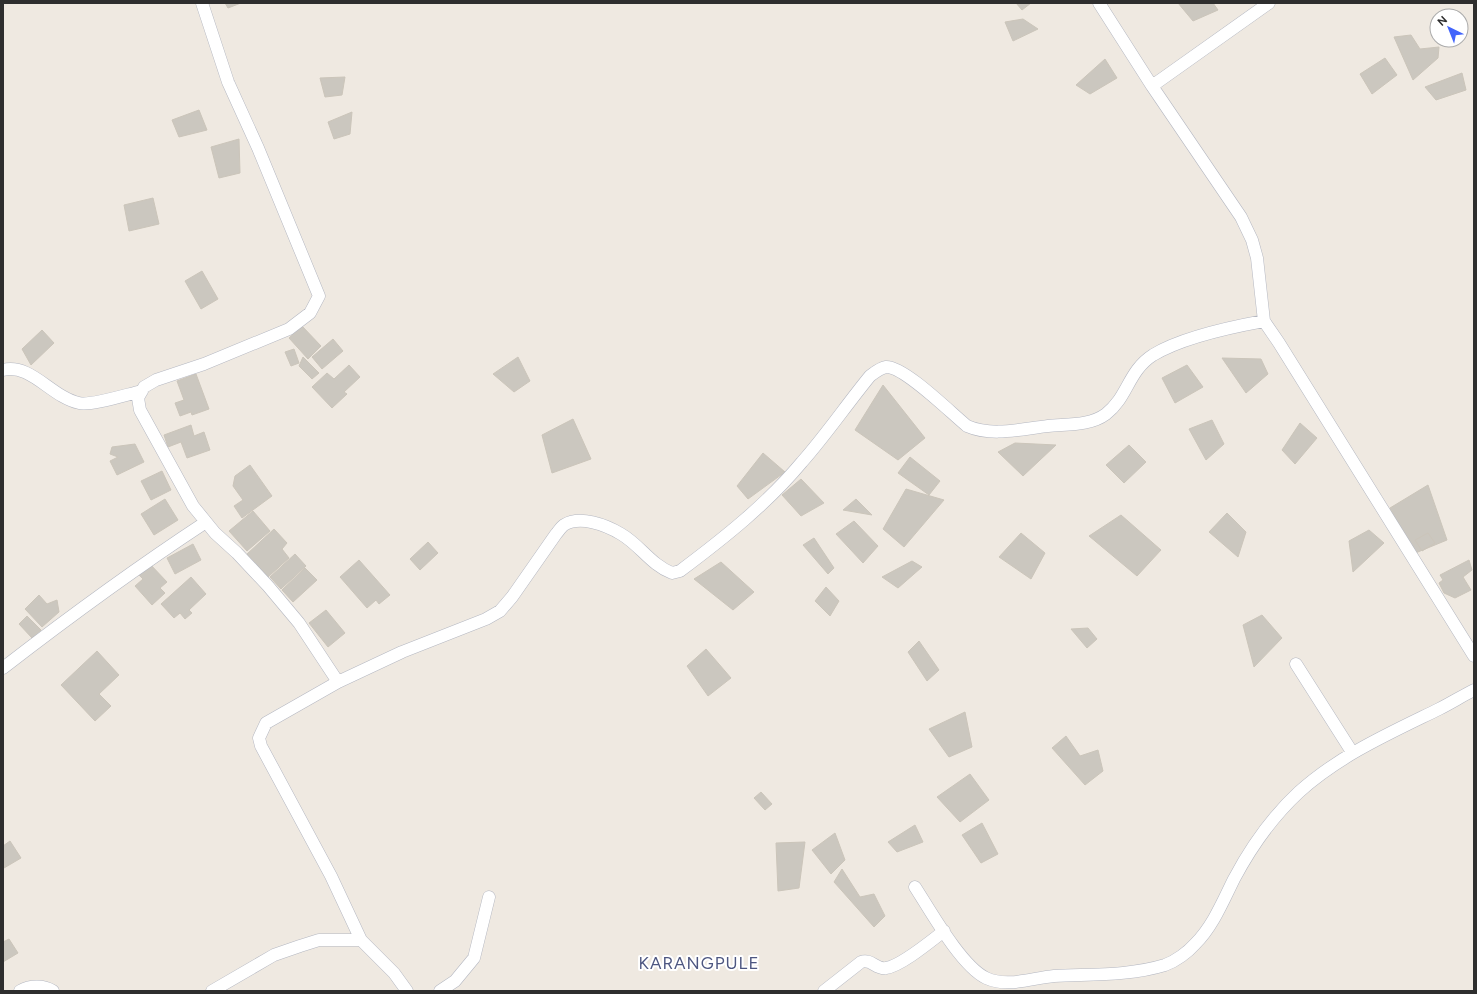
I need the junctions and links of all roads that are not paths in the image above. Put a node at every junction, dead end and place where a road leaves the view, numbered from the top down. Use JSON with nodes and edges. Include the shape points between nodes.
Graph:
{"nodes":[{"id":1,"x":202,"y":3,"type":"edge"},
{"id":2,"x":1099,"y":3,"type":"edge"},
{"id":3,"x":1269,"y":3,"type":"edge"},
{"id":4,"x":1152,"y":86,"type":"junction"},
{"id":5,"x":1264,"y":321,"type":"junction"},
{"id":6,"x":3,"y":370,"type":"edge"},
{"id":7,"x":142,"y":391,"type":"junction"},
{"id":8,"x":206,"y":522,"type":"junction"},
{"id":9,"x":1474,"y":656,"type":"edge"},
{"id":10,"x":1296,"y":664,"type":"dead end"},
{"id":11,"x":3,"y":668,"type":"edge"},
{"id":12,"x":338,"y":682,"type":"junction"},
{"id":13,"x":1474,"y":690,"type":"edge"},
{"id":14,"x":1352,"y":752,"type":"junction"},
{"id":15,"x":915,"y":887,"type":"dead end"},
{"id":16,"x":489,"y":898,"type":"dead end"},
{"id":17,"x":944,"y":932,"type":"junction"},
{"id":18,"x":361,"y":940,"type":"junction"},
{"id":19,"x":20,"y":991,"type":"edge"},
{"id":20,"x":53,"y":991,"type":"edge"},
{"id":21,"x":212,"y":991,"type":"edge"},
{"id":22,"x":407,"y":991,"type":"edge"},
{"id":23,"x":440,"y":991,"type":"edge"},
{"id":24,"x":824,"y":991,"type":"edge"}],
"edges":[{"from":1,"to":7,"type":"street","via":[[228,82],[319,296],[310,314],[289,329],[204,364],[156,380]]},
{"from":2,"to":4,"type":"street"},
{"from":3,"to":4,"type":"street"},
{"from":4,"to":5,"type":"street","via":[[1241,217],[1257,258]]},
{"from":5,"to":9,"type":"street"},
{"from":5,"to":12,"type":"street","via":[[1232,327],[1168,347],[1152,356],[1138,367],[1113,407],[1097,419],[1085,423],[1011,432],[976,430],[967,426],[908,376],[894,368],[885,367],[870,376],[803,462],[780,487],[738,526],[680,571],[672,573],[662,570],[621,534],[591,522],[564,525],[500,611]]},
{"from":6,"to":7,"type":"street","via":[[13,367],[25,372],[54,393],[79,404]]},
{"from":7,"to":8,"type":"street","via":[[138,398],[140,410],[193,506]]},
{"from":8,"to":11,"type":"street","via":[[64,620]]},
{"from":8,"to":12,"type":"street","via":[[299,623]]},
{"from":10,"to":14,"type":"street"},
{"from":12,"to":18,"type":"street","via":[[266,723],[259,738],[331,876]]},
{"from":13,"to":14,"type":"street"},
{"from":14,"to":17,"type":"street","via":[[1322,773],[1282,808],[1255,842],[1204,934],[1189,950],[1168,964],[1132,972],[1050,976],[999,982],[986,978],[975,970]]},
{"from":15,"to":17,"type":"street"},
{"from":16,"to":23,"type":"street","via":[[474,958],[455,981]]},
{"from":17,"to":24,"type":"street","via":[[891,966],[881,968],[868,961],[861,962]]},
{"from":18,"to":21,"type":"street","via":[[320,940],[300,946],[274,956]]},
{"from":18,"to":22,"type":"street","via":[[394,973]]},
{"from":19,"to":20,"type":"street","via":[[27,987],[47,987]]}]}
